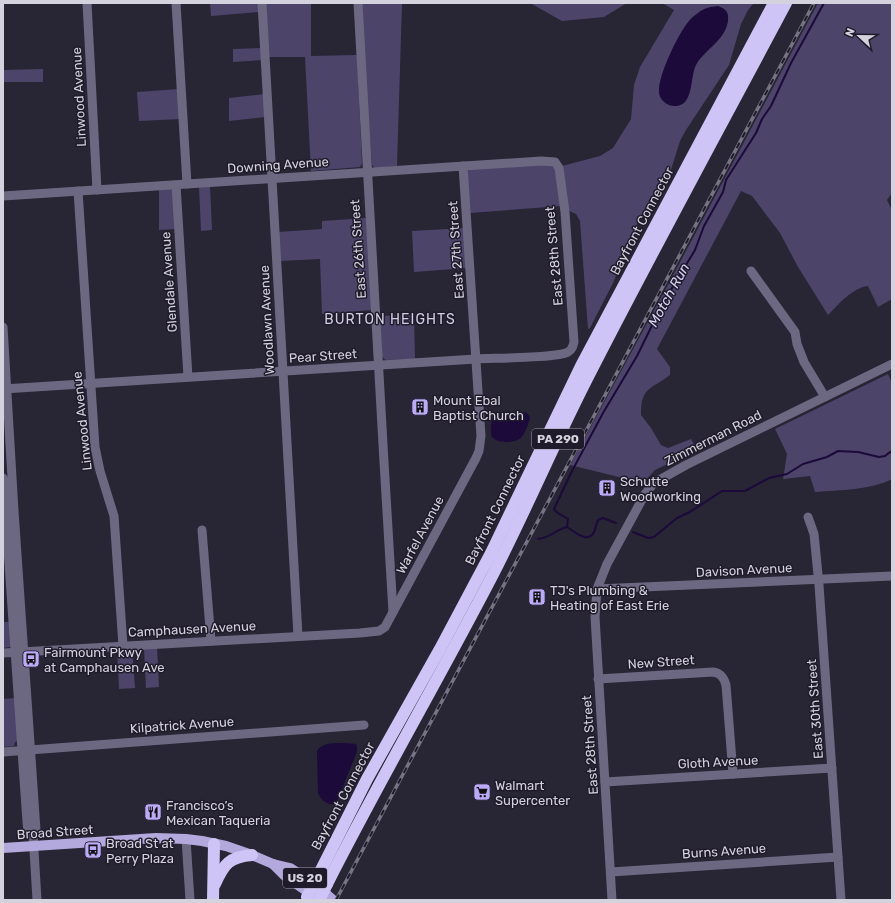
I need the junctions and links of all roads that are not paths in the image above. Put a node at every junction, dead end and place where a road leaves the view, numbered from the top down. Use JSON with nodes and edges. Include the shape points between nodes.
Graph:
{"nodes":[{"id":1,"x":87,"y":3,"type":"edge"},
{"id":2,"x":176,"y":3,"type":"edge"},
{"id":3,"x":262,"y":3,"type":"edge"},
{"id":4,"x":358,"y":3,"type":"edge"},
{"id":5,"x":774,"y":3,"type":"edge"},
{"id":6,"x":786,"y":3,"type":"edge"},
{"id":7,"x":555,"y":162,"type":"joint"},
{"id":8,"x":463,"y":166,"type":"junction"},
{"id":9,"x":366,"y":173,"type":"junction"},
{"id":10,"x":272,"y":179,"type":"junction"},
{"id":11,"x":187,"y":184,"type":"junction"},
{"id":12,"x":176,"y":185,"type":"junction"},
{"id":13,"x":97,"y":190,"type":"junction"},
{"id":14,"x":78,"y":191,"type":"junction"},
{"id":15,"x":3,"y":196,"type":"edge"},
{"id":16,"x":751,"y":271,"type":"dead end"},
{"id":17,"x":3,"y":327,"type":"edge"},
{"id":18,"x":572,"y":350,"type":"joint"},
{"id":19,"x":476,"y":359,"type":"junction"},
{"id":20,"x":892,"y":364,"type":"edge"},
{"id":21,"x":379,"y":365,"type":"junction"},
{"id":22,"x":283,"y":371,"type":"junction"},
{"id":23,"x":188,"y":377,"type":"junction"},
{"id":24,"x":90,"y":384,"type":"junction"},
{"id":25,"x":5,"y":389,"type":"edge"},
{"id":26,"x":825,"y":397,"type":"junction"},
{"id":27,"x":479,"y":451,"type":"joint"},
{"id":28,"x":3,"y":478,"type":"edge"},
{"id":29,"x":808,"y":517,"type":"dead end"},
{"id":30,"x":202,"y":530,"type":"dead end"},
{"id":31,"x":892,"y":576,"type":"edge"},
{"id":32,"x":818,"y":579,"type":"junction"},
{"id":33,"x":597,"y":589,"type":"junction"},
{"id":34,"x":393,"y":613,"type":"junction"},
{"id":35,"x":382,"y":630,"type":"joint"},
{"id":36,"x":298,"y":636,"type":"junction"},
{"id":37,"x":211,"y":641,"type":"junction"},
{"id":38,"x":123,"y":646,"type":"junction"},
{"id":39,"x":19,"y":652,"type":"junction"},
{"id":40,"x":3,"y":653,"type":"edge"},
{"id":41,"x":598,"y":679,"type":"junction"},
{"id":42,"x":364,"y":725,"type":"dead end"},
{"id":43,"x":26,"y":750,"type":"junction"},
{"id":44,"x":3,"y":752,"type":"edge"},
{"id":45,"x":832,"y":768,"type":"junction"},
{"id":46,"x":733,"y":774,"type":"junction"},
{"id":47,"x":605,"y":782,"type":"junction"},
{"id":48,"x":186,"y":839,"type":"junction"},
{"id":49,"x":214,"y":844,"type":"junction"},
{"id":50,"x":33,"y":846,"type":"junction"},
{"id":51,"x":3,"y":848,"type":"edge"},
{"id":52,"x":252,"y":855,"type":"junction"},
{"id":53,"x":838,"y":857,"type":"junction"},
{"id":54,"x":273,"y":864,"type":"junction"},
{"id":55,"x":326,"y":872,"type":"junction"},
{"id":56,"x":611,"y":872,"type":"junction"},
{"id":57,"x":213,"y":894,"type":"edge"},
{"id":58,"x":37,"y":900,"type":"edge"},
{"id":59,"x":190,"y":900,"type":"edge"},
{"id":60,"x":305,"y":900,"type":"edge"},
{"id":61,"x":319,"y":900,"type":"edge"},
{"id":62,"x":334,"y":900,"type":"edge"},
{"id":63,"x":612,"y":900,"type":"edge"},
{"id":64,"x":842,"y":900,"type":"edge"}],
"edges":[{"from":1,"to":13,"type":"street","name":"Linwood Avenue"},
{"from":2,"to":11,"type":"street"},
{"from":3,"to":10,"type":"street","name":"Woodlawn Avenue"},
{"from":4,"to":9,"type":"street","name":"East 26th Street"},
{"from":5,"to":55,"type":"highway","name":"Bayfront Connector","number":"PA 290","via":[[581,366],[491,553],[367,779]]},
{"from":6,"to":55,"type":"highway","name":"Bayfront Connector","number":"PA 290","via":[[591,370],[490,580],[386,771]]},
{"from":7,"to":8,"type":"street","name":"Downing Avenue"},
{"from":7,"to":18,"type":"street","name":"East 28th Street","via":[[559,168],[564,212],[574,332]]},
{"from":8,"to":9,"type":"street","name":"Downing Avenue"},
{"from":8,"to":19,"type":"street","name":"East 27th Street"},
{"from":9,"to":10,"type":"street","name":"Downing Avenue"},
{"from":9,"to":21,"type":"street","name":"East 26th Street"},
{"from":10,"to":11,"type":"street","name":"Downing Avenue"},
{"from":10,"to":22,"type":"street","name":"Woodlawn Avenue"},
{"from":11,"to":12,"type":"street","name":"Downing Avenue"},
{"from":12,"to":13,"type":"street","name":"Downing Avenue"},
{"from":12,"to":23,"type":"street","name":"Glendale Avenue"},
{"from":13,"to":14,"type":"street","name":"Downing Avenue"},
{"from":14,"to":15,"type":"street","name":"Downing Avenue"},
{"from":14,"to":24,"type":"street","name":"Linwood Avenue"},
{"from":16,"to":26,"type":"street","via":[[795,332],[804,362]]},
{"from":17,"to":25,"type":"street"},
{"from":18,"to":19,"type":"street","name":"Pear Street","via":[[555,356]]},
{"from":19,"to":21,"type":"street","name":"Pear Street"},
{"from":19,"to":27,"type":"street","name":"East 27th Street","via":[[481,436]]},
{"from":20,"to":26,"type":"street","name":"Zimmerman Road"},
{"from":21,"to":22,"type":"street","name":"Pear Street"},
{"from":21,"to":34,"type":"street","name":"East 26th Street"},
{"from":22,"to":23,"type":"street","name":"Pear Street"},
{"from":22,"to":36,"type":"street","name":"Woodlawn Avenue"},
{"from":23,"to":24,"type":"street","name":"Pear Street"},
{"from":24,"to":25,"type":"street","name":"Pear Street"},
{"from":24,"to":38,"type":"street","name":"Linwood Avenue","via":[[98,460],[116,531]]},
{"from":25,"to":39,"type":"street","via":[[14,511]]},
{"from":26,"to":33,"type":"street","name":"Zimmerman Road","via":[[654,483],[642,499],[607,564]]},
{"from":27,"to":34,"type":"street","name":"Warfel Avenue"},
{"from":28,"to":39,"type":"street"},
{"from":29,"to":32,"type":"street","name":"East 30th Street","via":[[814,534]]},
{"from":30,"to":37,"type":"street"},
{"from":31,"to":32,"type":"street","name":"Davison Avenue"},
{"from":32,"to":33,"type":"street","name":"Davison Avenue"},
{"from":32,"to":45,"type":"street","name":"East 30th Street"},
{"from":33,"to":41,"type":"street","name":"East 28th Street","via":[[595,616]]},
{"from":34,"to":35,"type":"street","name":"Warfel Avenue"},
{"from":35,"to":36,"type":"street","name":"Camphausen Avenue"},
{"from":36,"to":37,"type":"street","name":"Camphausen Avenue"},
{"from":37,"to":38,"type":"street","name":"Camphausen Avenue"},
{"from":38,"to":39,"type":"street","name":"Camphausen Avenue"},
{"from":39,"to":40,"type":"street","name":"Camphausen Avenue"},
{"from":39,"to":43,"type":"street"},
{"from":41,"to":46,"type":"street","name":"New Street","via":[[716,672],[724,678],[727,694]]},
{"from":41,"to":47,"type":"street","name":"East 28th Street"},
{"from":42,"to":43,"type":"street","name":"Kilpatrick Avenue"},
{"from":43,"to":44,"type":"street","name":"Kilpatrick Avenue"},
{"from":43,"to":50,"type":"street","via":[[36,830],[33,834]]},
{"from":45,"to":46,"type":"street","name":"Gloth Avenue"},
{"from":45,"to":53,"type":"street","name":"East 30th Street"},
{"from":46,"to":47,"type":"street","name":"Gloth Avenue"},
{"from":47,"to":56,"type":"street","name":"East 28th Street"},
{"from":48,"to":49,"type":"main road","name":"Broad Street","number":"US 20"},
{"from":48,"to":50,"type":"main road","name":"Broad Street","number":"US 20","via":[[156,838]]},
{"from":48,"to":59,"type":"street"},
{"from":49,"to":52,"type":"main road","name":"Broad Street","number":"US 20"},
{"from":49,"to":57,"type":"highway"},
{"from":50,"to":51,"type":"main road","name":"Broad Street","number":"US 20"},
{"from":50,"to":58,"type":"street"},
{"from":52,"to":54,"type":"main road","name":"Broad Street","number":"US 20"},
{"from":52,"to":57,"type":"highway","via":[[237,857],[222,869]]},
{"from":53,"to":56,"type":"street","name":"Burns Avenue"},
{"from":53,"to":64,"type":"street","name":"East 30th Street"},
{"from":54,"to":61,"type":"main road","name":"Broad Street","number":"US 20","via":[[285,876]]},
{"from":54,"to":62,"type":"main road","name":"Broad Street","number":"US 20","via":[[290,868]]},
{"from":55,"to":60,"type":"highway","name":"Bayfront Connector","number":"PA 290","bridge":true},
{"from":55,"to":61,"type":"highway","name":"Bayfront Connector","number":"PA 290","bridge":true},
{"from":56,"to":63,"type":"street","name":"East 28th Street"}]}
